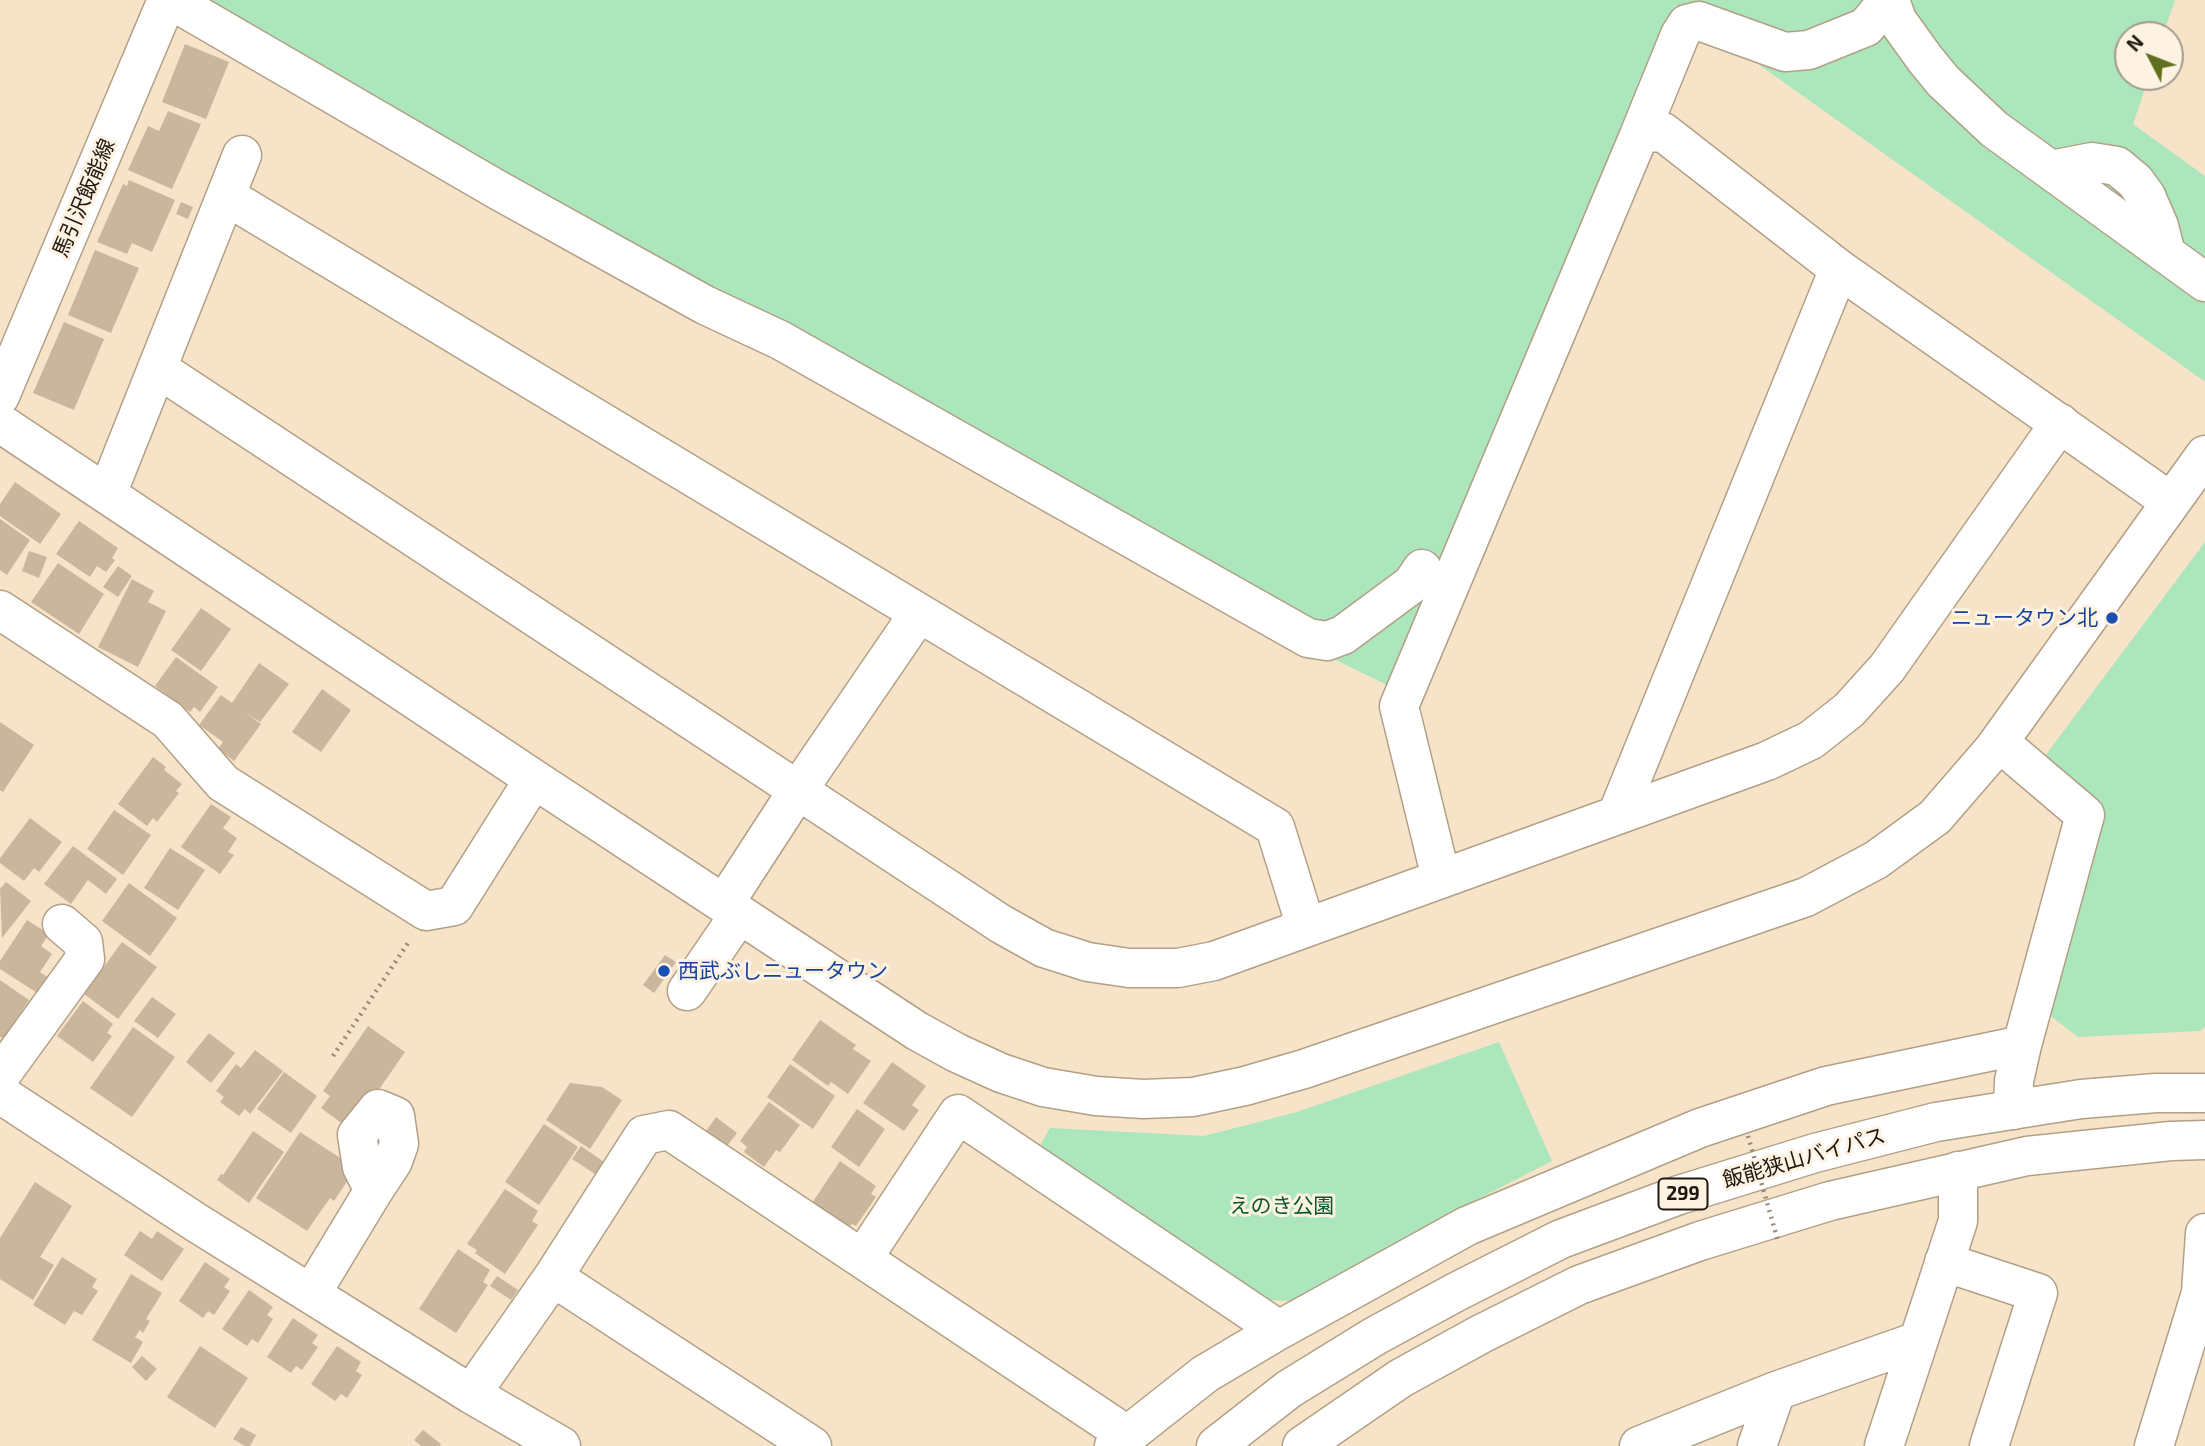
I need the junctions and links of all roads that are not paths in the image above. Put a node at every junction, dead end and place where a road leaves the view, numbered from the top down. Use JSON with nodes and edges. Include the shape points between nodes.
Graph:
{"nodes":[{"id":1,"x":169,"y":0,"type":"edge"},
{"id":2,"x":1884,"y":0,"type":"edge"},
{"id":3,"x":1889,"y":0,"type":"edge"},
{"id":4,"x":1640,"y":133,"type":"junction"},
{"id":5,"x":242,"y":155,"type":"dead end"},
{"id":6,"x":226,"y":196,"type":"junction"},
{"id":7,"x":1839,"y":269,"type":"junction"},
{"id":8,"x":2205,"y":282,"type":"edge"},
{"id":9,"x":157,"y":368,"type":"junction"},
{"id":10,"x":0,"y":396,"type":"edge"},
{"id":11,"x":0,"y":423,"type":"edge"},
{"id":12,"x":2060,"y":423,"type":"junction"},
{"id":13,"x":2205,"y":455,"type":"edge"},
{"id":14,"x":107,"y":494,"type":"junction"},
{"id":15,"x":2171,"y":502,"type":"junction"},
{"id":16,"x":1422,"y":569,"type":"dead end"},
{"id":17,"x":0,"y":610,"type":"edge"},
{"id":18,"x":919,"y":613,"type":"junction"},
{"id":19,"x":1999,"y":742,"type":"junction"},
{"id":20,"x":534,"y":779,"type":"junction"},
{"id":21,"x":798,"y":790,"type":"junction"},
{"id":22,"x":1617,"y":815,"type":"junction"},
{"id":23,"x":1441,"y":878,"type":"junction"},
{"id":24,"x":732,"y":910,"type":"junction"},
{"id":25,"x":62,"y":924,"type":"dead end"},
{"id":26,"x":1306,"y":927,"type":"junction"},
{"id":27,"x":687,"y":991,"type":"dead end"},
{"id":28,"x":2022,"y":1045,"type":"junction"},
{"id":29,"x":0,"y":1076,"type":"edge"},
{"id":30,"x":2205,"y":1093,"type":"edge"},
{"id":31,"x":0,"y":1094,"type":"edge"},
{"id":32,"x":2013,"y":1110,"type":"junction"},
{"id":33,"x":2205,"y":1140,"type":"edge"},
{"id":34,"x":1958,"y":1171,"type":"junction"},
{"id":35,"x":374,"y":1190,"type":"dead end"},
{"id":36,"x":2205,"y":1233,"type":"edge"},
{"id":37,"x":863,"y":1258,"type":"junction"},
{"id":38,"x":1944,"y":1262,"type":"junction"},
{"id":39,"x":553,"y":1277,"type":"junction"},
{"id":40,"x":312,"y":1294,"type":"junction"},
{"id":41,"x":1279,"y":1330,"type":"junction"},
{"id":42,"x":1918,"y":1341,"type":"junction"},
{"id":43,"x":1776,"y":1391,"type":"junction"},
{"id":44,"x":471,"y":1394,"type":"junction"},
{"id":45,"x":1120,"y":1440,"type":"edge"},
{"id":46,"x":561,"y":1446,"type":"edge"},
{"id":47,"x":812,"y":1446,"type":"edge"},
{"id":48,"x":1216,"y":1446,"type":"edge"},
{"id":49,"x":1302,"y":1446,"type":"edge"},
{"id":50,"x":1639,"y":1446,"type":"edge"},
{"id":51,"x":1757,"y":1446,"type":"edge"},
{"id":52,"x":1884,"y":1446,"type":"edge"},
{"id":53,"x":1989,"y":1446,"type":"edge"},
{"id":54,"x":2154,"y":1446,"type":"edge"}],
"edges":[{"from":1,"to":10,"type":"main road","name":"馬引沢飯能線"},
{"from":1,"to":16,"type":"main road","via":[[496,189],[705,305],[780,340],[1308,638],[1326,640],[1343,635],[1412,584]]},
{"from":2,"to":4,"type":"main road","via":[[1866,27],[1809,50],[1785,52],[1699,21],[1688,24]]},
{"from":3,"to":8,"type":"main road","via":[[1897,20],[1943,81],[1994,129]]},
{"from":4,"to":7,"type":"main road","via":[[1663,132]]},
{"from":4,"to":23,"type":"main road","via":[[1399,706]]},
{"from":5,"to":6,"type":"main road"},
{"from":6,"to":9,"type":"main road"},
{"from":6,"to":18,"type":"main road"},
{"from":7,"to":12,"type":"main road"},
{"from":7,"to":22,"type":"main road"},
{"from":9,"to":14,"type":"main road"},
{"from":9,"to":21,"type":"main road"},
{"from":11,"to":14,"type":"main road"},
{"from":12,"to":15,"type":"main road"},
{"from":12,"to":22,"type":"main road","via":[[1887,668],[1849,710],[1811,740],[1767,761]]},
{"from":13,"to":15,"type":"main road"},
{"from":14,"to":20,"type":"main road"},
{"from":15,"to":19,"type":"main road"},
{"from":17,"to":20,"type":"main road","via":[[168,720],[223,783],[426,911],[454,906]]},
{"from":18,"to":21,"type":"main road"},
{"from":18,"to":26,"type":"main road","via":[[1275,827]]},
{"from":19,"to":24,"type":"main road","via":[[1935,817],[1876,860],[1806,897],[1304,1069],[1193,1097],[1096,1096],[1043,1087],[1001,1073],[917,1031]]},
{"from":19,"to":28,"type":"main road","via":[[2085,815]]},
{"from":20,"to":24,"type":"main road"},
{"from":21,"to":24,"type":"main road"},
{"from":21,"to":26,"type":"main road","via":[[1001,924],[1044,948],[1088,962],[1178,968],[1214,961]]},
{"from":22,"to":23,"type":"main road"},
{"from":23,"to":26,"type":"main road"},
{"from":24,"to":27,"type":"main road"},
{"from":25,"to":29,"type":"main road","via":[[83,942],[85,959]]},
{"from":28,"to":32,"type":"main road"},
{"from":28,"to":41,"type":"main road","via":[[1826,1087],[1700,1128],[1467,1226]]},
{"from":30,"to":32,"type":"main road","name":"飯能狭山バイパス","number":"299","via":[[2081,1099]]},
{"from":31,"to":40,"type":"main road"},
{"from":32,"to":48,"type":"main road","name":"飯能狭山バイパス","number":"299","via":[[1936,1122],[1815,1153],[1679,1195],[1561,1239],[1375,1336],[1289,1389]]},
{"from":33,"to":34,"type":"main road","number":"299","via":[[2027,1156]]},
{"from":34,"to":38,"type":"main road","via":[[1958,1221]]},
{"from":34,"to":49,"type":"main road","number":"299","via":[[1830,1200],[1579,1284],[1401,1378]]},
{"from":35,"to":40,"type":"main road"},
{"from":36,"to":54,"type":"main road","via":[[2201,1293]]},
{"from":37,"to":39,"type":"main road","via":[[669,1130],[644,1135]]},
{"from":37,"to":41,"type":"main road","via":[[958,1114]]},
{"from":37,"to":45,"type":"main road"},
{"from":38,"to":42,"type":"main road"},
{"from":38,"to":53,"type":"main road","via":[[2038,1293]]},
{"from":39,"to":44,"type":"main road"},
{"from":39,"to":47,"type":"main road"},
{"from":40,"to":44,"type":"main road"},
{"from":41,"to":45,"type":"main road","via":[[1205,1374]]},
{"from":42,"to":43,"type":"main road"},
{"from":42,"to":52,"type":"main road"},
{"from":43,"to":50,"type":"main road"},
{"from":43,"to":51,"type":"main road"},
{"from":44,"to":46,"type":"main road"}]}
